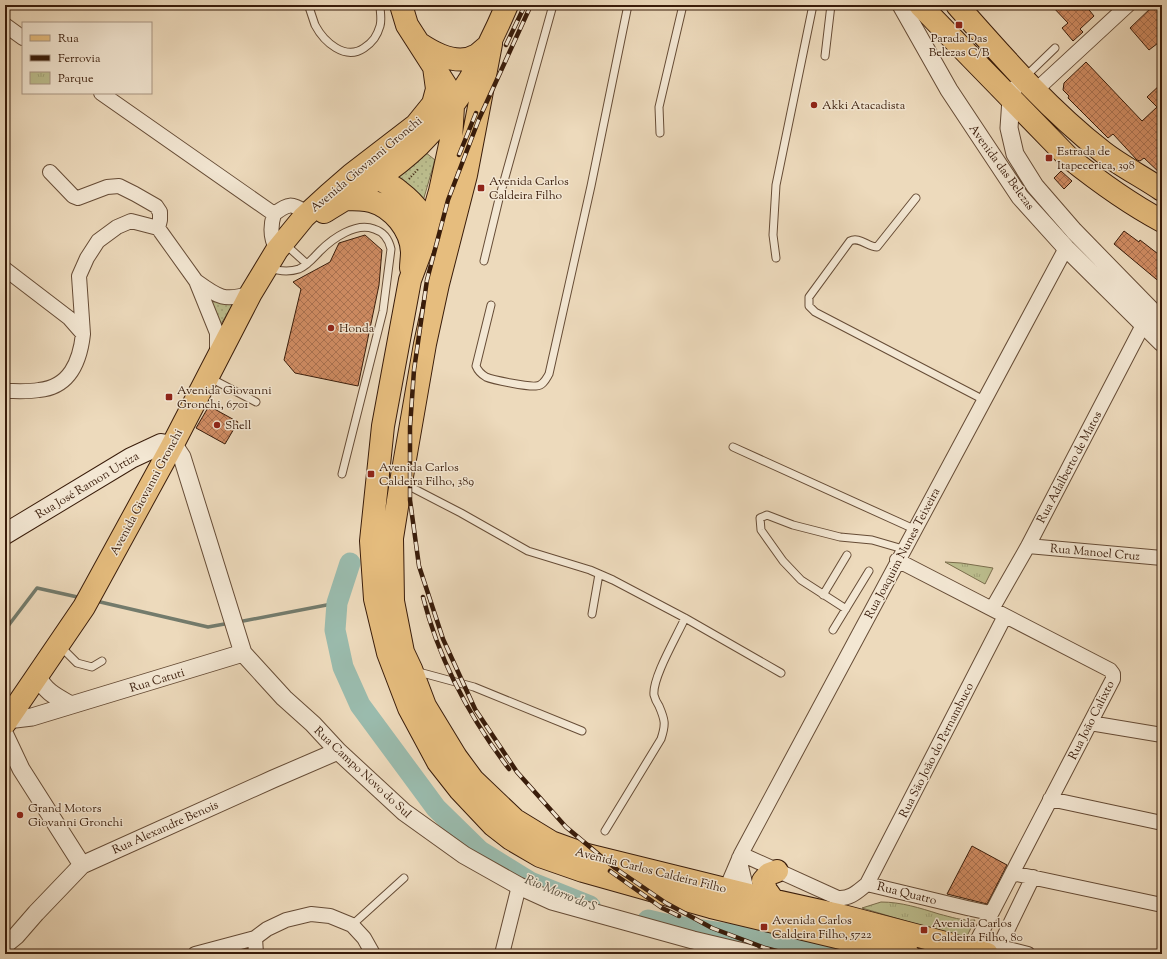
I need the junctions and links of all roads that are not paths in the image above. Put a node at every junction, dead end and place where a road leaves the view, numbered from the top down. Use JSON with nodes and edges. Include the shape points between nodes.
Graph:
{"nodes":[{"id":1,"x":380,"y":5,"type":"edge"},
{"id":2,"x":401,"y":5,"type":"edge"},
{"id":3,"x":508,"y":5,"type":"edge"},
{"id":4,"x":553,"y":5,"type":"edge"},
{"id":5,"x":628,"y":5,"type":"edge"},
{"id":6,"x":684,"y":5,"type":"edge"},
{"id":7,"x":813,"y":5,"type":"edge"},
{"id":8,"x":831,"y":5,"type":"edge"},
{"id":9,"x":901,"y":5,"type":"edge"},
{"id":10,"x":920,"y":5,"type":"edge"},
{"id":11,"x":957,"y":5,"type":"edge"},
{"id":12,"x":1128,"y":5,"type":"edge"},
{"id":13,"x":310,"y":7,"type":"dead end"},
{"id":14,"x":5,"y":25,"type":"edge"},
{"id":15,"x":22,"y":37,"type":"edge"},
{"id":16,"x":419,"y":44,"type":"junction"},
{"id":17,"x":491,"y":44,"type":"junction"},
{"id":18,"x":1055,"y":48,"type":"dead end"},
{"id":19,"x":825,"y":56,"type":"dead end"},
{"id":20,"x":434,"y":67,"type":"junction"},
{"id":21,"x":1025,"y":81,"type":"junction"},
{"id":22,"x":102,"y":94,"type":"edge"},
{"id":23,"x":1011,"y":100,"type":"junction"},
{"id":24,"x":453,"y":106,"type":"junction"},
{"id":25,"x":660,"y":133,"type":"dead end"},
{"id":26,"x":420,"y":145,"type":"junction"},
{"id":27,"x":447,"y":162,"type":"junction"},
{"id":28,"x":50,"y":172,"type":"dead end"},
{"id":29,"x":351,"y":175,"type":"junction"},
{"id":30,"x":376,"y":179,"type":"junction"},
{"id":31,"x":1162,"y":190,"type":"edge"},
{"id":32,"x":916,"y":198,"type":"dead end"},
{"id":33,"x":346,"y":199,"type":"junction"},
{"id":34,"x":308,"y":213,"type":"junction"},
{"id":35,"x":274,"y":214,"type":"junction"},
{"id":36,"x":1162,"y":221,"type":"edge"},
{"id":37,"x":158,"y":228,"type":"junction"},
{"id":38,"x":429,"y":229,"type":"junction"},
{"id":39,"x":1066,"y":248,"type":"junction"},
{"id":40,"x":279,"y":249,"type":"junction"},
{"id":41,"x":776,"y":258,"type":"dead end"},
{"id":42,"x":484,"y":261,"type":"dead end"},
{"id":43,"x":307,"y":264,"type":"junction"},
{"id":44,"x":5,"y":269,"type":"edge"},
{"id":45,"x":410,"y":280,"type":"junction"},
{"id":46,"x":196,"y":281,"type":"junction"},
{"id":47,"x":438,"y":284,"type":"junction"},
{"id":48,"x":251,"y":293,"type":"junction"},
{"id":49,"x":491,"y":305,"type":"dead end"},
{"id":50,"x":1162,"y":321,"type":"edge"},
{"id":51,"x":1143,"y":325,"type":"junction"},
{"id":52,"x":83,"y":334,"type":"junction"},
{"id":53,"x":1162,"y":343,"type":"edge"},
{"id":54,"x":217,"y":356,"type":"junction"},
{"id":55,"x":207,"y":377,"type":"junction"},
{"id":56,"x":5,"y":391,"type":"edge"},
{"id":57,"x":984,"y":400,"type":"junction"},
{"id":58,"x":256,"y":402,"type":"dead end"},
{"id":59,"x":172,"y":446,"type":"junction"},
{"id":60,"x":733,"y":447,"type":"dead end"},
{"id":61,"x":342,"y":474,"type":"dead end"},
{"id":62,"x":401,"y":482,"type":"junction"},
{"id":63,"x":914,"y":529,"type":"junction"},
{"id":64,"x":5,"y":534,"type":"edge"},
{"id":65,"x":1028,"y":546,"type":"junction"},
{"id":66,"x":846,"y":555,"type":"dead end"},
{"id":67,"x":900,"y":555,"type":"junction"},
{"id":68,"x":1162,"y":558,"type":"edge"},
{"id":69,"x":869,"y":571,"type":"dead end"},
{"id":70,"x":599,"y":574,"type":"junction"},
{"id":71,"x":823,"y":595,"type":"junction"},
{"id":72,"x":846,"y":609,"type":"junction"},
{"id":73,"x":999,"y":612,"type":"junction"},
{"id":74,"x":592,"y":614,"type":"dead end"},
{"id":75,"x":686,"y":618,"type":"junction"},
{"id":76,"x":834,"y":630,"type":"dead end"},
{"id":77,"x":59,"y":645,"type":"junction"},
{"id":78,"x":243,"y":653,"type":"junction"},
{"id":79,"x":102,"y":661,"type":"dead end"},
{"id":80,"x":411,"y":669,"type":"junction"},
{"id":81,"x":781,"y":673,"type":"dead end"},
{"id":82,"x":37,"y":676,"type":"junction"},
{"id":83,"x":71,"y":705,"type":"junction"},
{"id":84,"x":1090,"y":723,"type":"junction"},
{"id":85,"x":6,"y":726,"type":"edge"},
{"id":86,"x":582,"y":731,"type":"dead end"},
{"id":87,"x":1161,"y":734,"type":"edge"},
{"id":88,"x":338,"y":751,"type":"junction"},
{"id":89,"x":5,"y":764,"type":"edge"},
{"id":90,"x":21,"y":769,"type":"junction"},
{"id":91,"x":1050,"y":799,"type":"junction"},
{"id":92,"x":1162,"y":823,"type":"edge"},
{"id":93,"x":605,"y":831,"type":"dead end"},
{"id":94,"x":740,"y":856,"type":"junction"},
{"id":95,"x":82,"y":865,"type":"junction"},
{"id":96,"x":777,"y":871,"type":"junction"},
{"id":97,"x":1012,"y":873,"type":"junction"},
{"id":98,"x":1033,"y":876,"type":"junction"},
{"id":99,"x":404,"y":878,"type":"dead end"},
{"id":100,"x":867,"y":884,"type":"junction"},
{"id":101,"x":519,"y":886,"type":"junction"},
{"id":102,"x":726,"y":889,"type":"junction"},
{"id":103,"x":749,"y":895,"type":"junction"},
{"id":104,"x":1162,"y":905,"type":"edge"},
{"id":105,"x":771,"y":910,"type":"junction"},
{"id":106,"x":990,"y":913,"type":"junction"},
{"id":107,"x":352,"y":925,"type":"junction"},
{"id":108,"x":255,"y":938,"type":"junction"},
{"id":109,"x":10,"y":940,"type":"edge"},
{"id":110,"x":988,"y":947,"type":"edge"},
{"id":111,"x":7,"y":954,"type":"edge"},
{"id":112,"x":195,"y":954,"type":"edge"},
{"id":113,"x":256,"y":954,"type":"edge"},
{"id":114,"x":372,"y":954,"type":"edge"},
{"id":115,"x":502,"y":954,"type":"edge"},
{"id":116,"x":752,"y":954,"type":"edge"},
{"id":117,"x":908,"y":954,"type":"edge"},
{"id":118,"x":1028,"y":954,"type":"edge"}],
"edges":[{"from":1,"to":13,"type":"lane","via":[[380,26],[375,40],[360,51],[346,52],[338,49],[322,34],[315,25]]},
{"from":2,"to":16,"type":"main road","via":[[408,25]]},
{"from":3,"to":17,"type":"main road","name":"Avenida Giovanni Gronchi"},
{"from":4,"to":42,"type":"lane"},
{"from":5,"to":49,"type":"lane","via":[[549,374],[544,383],[536,386],[520,384],[487,377],[479,372],[476,366]]},
{"from":6,"to":25,"type":"lane","via":[[659,107]]},
{"from":7,"to":41,"type":"lane","via":[[776,185],[773,235]]},
{"from":8,"to":19,"type":"lane"},
{"from":9,"to":39,"type":"street","name":"Avenida das Belezas","via":[[948,90],[989,152],[1020,197]]},
{"from":10,"to":23,"type":"main road"},
{"from":11,"to":21,"type":"main road"},
{"from":12,"to":21,"type":"street"},
{"from":14,"to":15,"type":"street"},
{"from":16,"to":17,"type":"main road","via":[[457,60],[476,56]]},
{"from":16,"to":20,"type":"main road"},
{"from":17,"to":24,"type":"main road","name":"Avenida Giovanni Gronchi"},
{"from":17,"to":47,"type":"main road","name":"Avenida Carlos Caldeira Filho","via":[[466,175]]},
{"from":18,"to":21,"type":"lane"},
{"from":20,"to":24,"type":"main road","via":[[450,92]]},
{"from":20,"to":29,"type":"main road","name":"Avenida Giovanni Gronchi","via":[[437,89],[432,104],[416,125]]},
{"from":21,"to":23,"type":"street","name":"Avenida das Belezas"},
{"from":21,"to":31,"type":"main road","via":[[1104,153]]},
{"from":22,"to":35,"type":"street"},
{"from":23,"to":36,"type":"main road","via":[[1068,157],[1089,174],[1138,208]]},
{"from":23,"to":50,"type":"street","name":"Avenida das Belezas","via":[[1009,128],[1014,154],[1035,186],[1074,232]]},
{"from":24,"to":26,"type":"main road","name":"Avenida Giovanni Gronchi"},
{"from":24,"to":27,"type":"main road","name":"Avenida Carlos Caldeira Filho"},
{"from":26,"to":27,"type":"main road"},
{"from":26,"to":30,"type":"main road","name":"Avenida Giovanni Gronchi"},
{"from":27,"to":38,"type":"main road","name":"Avenida Carlos Caldeira Filho"},
{"from":28,"to":37,"type":"street","via":[[78,198],[107,187],[120,186],[156,206],[160,212]]},
{"from":29,"to":30,"type":"main road","via":[[362,174]]},
{"from":29,"to":34,"type":"main road","name":"Avenida Giovanni Gronchi"},
{"from":30,"to":33,"type":"main road","name":"Avenida Giovanni Gronchi"},
{"from":30,"to":38,"type":"main road","via":[[392,186],[415,206]]},
{"from":32,"to":57,"type":"lane","via":[[877,247],[858,240],[850,241],[809,297],[809,306],[815,312]]},
{"from":33,"to":40,"type":"main road","name":"Avenida Giovanni Gronchi","via":[[307,222]]},
{"from":33,"to":45,"type":"main road","via":[[372,201],[398,218],[409,237],[412,251]]},
{"from":34,"to":35,"type":"street","via":[[290,205]]},
{"from":34,"to":40,"type":"main road","name":"Avenida Giovanni Gronchi"},
{"from":35,"to":40,"type":"street","via":[[270,232],[274,244]]},
{"from":37,"to":46,"type":"street"},
{"from":37,"to":52,"type":"street","via":[[131,221],[117,227],[98,241],[79,276]]},
{"from":38,"to":45,"type":"main road","name":"Avenida Carlos Caldeira Filho"},
{"from":38,"to":47,"type":"main road"},
{"from":39,"to":51,"type":"street","name":"Avenida das Belezas"},
{"from":39,"to":57,"type":"street","name":"Rua Joaquim Nunes Teixeira"},
{"from":40,"to":43,"type":"lane"},
{"from":40,"to":43,"type":"lane","via":[[283,271],[298,269]]},
{"from":40,"to":48,"type":"main road","name":"Avenida Giovanni Gronchi"},
{"from":43,"to":61,"type":"lane","via":[[322,249],[354,228],[363,226],[379,230],[389,240],[391,249],[383,311]]},
{"from":44,"to":52,"type":"street","via":[[69,318]]},
{"from":45,"to":105,"type":"main road","name":"Avenida Carlos Caldeira Filho","via":[[383,426],[371,541],[375,599],[388,653],[409,708],[438,762],[493,825],[540,856],[598,876],[711,907]]},
{"from":46,"to":48,"type":"street","via":[[212,293],[226,298]]},
{"from":46,"to":54,"type":"street","via":[[217,333]]},
{"from":47,"to":62,"type":"main road","name":"Avenida Carlos Caldeira Filho"},
{"from":48,"to":54,"type":"main road","name":"Avenida Giovanni Gronchi"},
{"from":51,"to":53,"type":"street","name":"Avenida das Belezas"},
{"from":51,"to":65,"type":"street","name":"Rua Adalberto de Matos"},
{"from":52,"to":56,"type":"street","via":[[78,359],[63,382],[41,390]]},
{"from":54,"to":55,"type":"main road","name":"Avenida Giovanni Gronchi"},
{"from":55,"to":58,"type":"lane"},
{"from":55,"to":59,"type":"main road","name":"Avenida Giovanni Gronchi"},
{"from":57,"to":63,"type":"street","name":"Rua Joaquim Nunes Teixeira"},
{"from":59,"to":64,"type":"main road","name":"Rua José Ramon Urtiza","via":[[161,444],[131,458]]},
{"from":59,"to":77,"type":"main road","name":"Avenida Giovanni Gronchi","via":[[84,607]]},
{"from":59,"to":78,"type":"street","name":"Rua Campo Novo do Sul","via":[[182,456]]},
{"from":60,"to":63,"type":"lane"},
{"from":62,"to":70,"type":"lane","via":[[528,551]]},
{"from":62,"to":80,"type":"main road","name":"Avenida Carlos Caldeira Filho","via":[[392,538],[393,601],[403,652]]},
{"from":63,"to":67,"type":"street","name":"Rua Joaquim Nunes Teixeira"},
{"from":65,"to":68,"type":"street","name":"Rua Manoel Cruz"},
{"from":65,"to":73,"type":"street","name":"Rua Adalberto de Matos"},
{"from":66,"to":71,"type":"lane"},
{"from":67,"to":71,"type":"lane","via":[[872,540],[840,538],[767,515],[760,518],[761,530],[783,561],[801,580]]},
{"from":67,"to":73,"type":"street","name":"Rua João Calixto"},
{"from":67,"to":94,"type":"street","name":"Rua Joaquim Nunes Teixeira"},
{"from":69,"to":72,"type":"lane"},
{"from":70,"to":74,"type":"lane"},
{"from":70,"to":75,"type":"lane"},
{"from":71,"to":72,"type":"lane"},
{"from":72,"to":76,"type":"lane"},
{"from":73,"to":84,"type":"street","name":"Rua João Calixto","via":[[1110,670],[1113,679]]},
{"from":73,"to":100,"type":"street","name":"Rua São João do Pernambuco"},
{"from":75,"to":81,"type":"lane"},
{"from":75,"to":93,"type":"lane","via":[[655,685],[654,696],[664,717],[665,726],[661,738]]},
{"from":77,"to":79,"type":"lane","via":[[78,663],[92,666]]},
{"from":77,"to":82,"type":"main road","name":"Avenida Giovanni Gronchi"},
{"from":78,"to":83,"type":"street","name":"Rua Catuti"},
{"from":78,"to":88,"type":"street","name":"Rua Campo Novo do Sul"},
{"from":80,"to":86,"type":"lane","via":[[474,687]]},
{"from":80,"to":102,"type":"main road","name":"Avenida Carlos Caldeira Filho","via":[[425,706],[456,757],[473,780],[515,820],[551,842],[587,855]]},
{"from":82,"to":83,"type":"street","via":[[53,695]]},
{"from":82,"to":85,"type":"main road","name":"Avenida Giovanni Gronchi"},
{"from":83,"to":85,"type":"street","name":"Rua Catuti"},
{"from":84,"to":87,"type":"street"},
{"from":84,"to":91,"type":"street","name":"Rua João Calixto"},
{"from":85,"to":90,"type":"street"},
{"from":88,"to":95,"type":"street","name":"Rua Alexandre Benois"},
{"from":88,"to":101,"type":"street","name":"Rua Campo Novo do Sul","via":[[404,812],[464,856]]},
{"from":89,"to":90,"type":"street"},
{"from":90,"to":95,"type":"street"},
{"from":91,"to":92,"type":"street"},
{"from":91,"to":97,"type":"street","name":"Rua João Calixto"},
{"from":94,"to":96,"type":"street","name":"Rua Quatro"},
{"from":94,"to":102,"type":"street","name":"Rua Joaquim Nunes Teixeira"},
{"from":94,"to":103,"type":"street"},
{"from":95,"to":109,"type":"street","name":"Rua Alexandre Benois"},
{"from":96,"to":100,"type":"street","name":"Rua Quatro","via":[[838,898],[852,896]]},
{"from":96,"to":105,"type":"main road","via":[[769,874],[763,881]]},
{"from":97,"to":98,"type":"street"},
{"from":97,"to":106,"type":"street","name":"Rua João Calixto"},
{"from":98,"to":104,"type":"street"},
{"from":98,"to":110,"type":"street"},
{"from":99,"to":107,"type":"lane"},
{"from":100,"to":106,"type":"street","name":"Rua Quatro"},
{"from":101,"to":115,"type":"street"},
{"from":101,"to":116,"type":"street","name":"Rua Campo Novo do Sul","via":[[552,901]]},
{"from":102,"to":103,"type":"main road","name":"Avenida Carlos Caldeira Filho"},
{"from":103,"to":105,"type":"main road","name":"Avenida Carlos Caldeira Filho"},
{"from":105,"to":110,"type":"main road","name":"Avenida Carlos Caldeira Filho","via":[[843,916]]},
{"from":105,"to":117,"type":"main road","name":"Avenida Carlos Caldeira Filho"},
{"from":106,"to":110,"type":"street","name":"Rua João Calixto"},
{"from":107,"to":108,"type":"street","via":[[330,916],[311,914],[286,920]]},
{"from":107,"to":114,"type":"street","via":[[364,938]]},
{"from":108,"to":112,"type":"street"},
{"from":108,"to":113,"type":"street"},
{"from":109,"to":111,"type":"street","name":"Rua Alexandre Benois"},
{"from":110,"to":118,"type":"street"}]}
